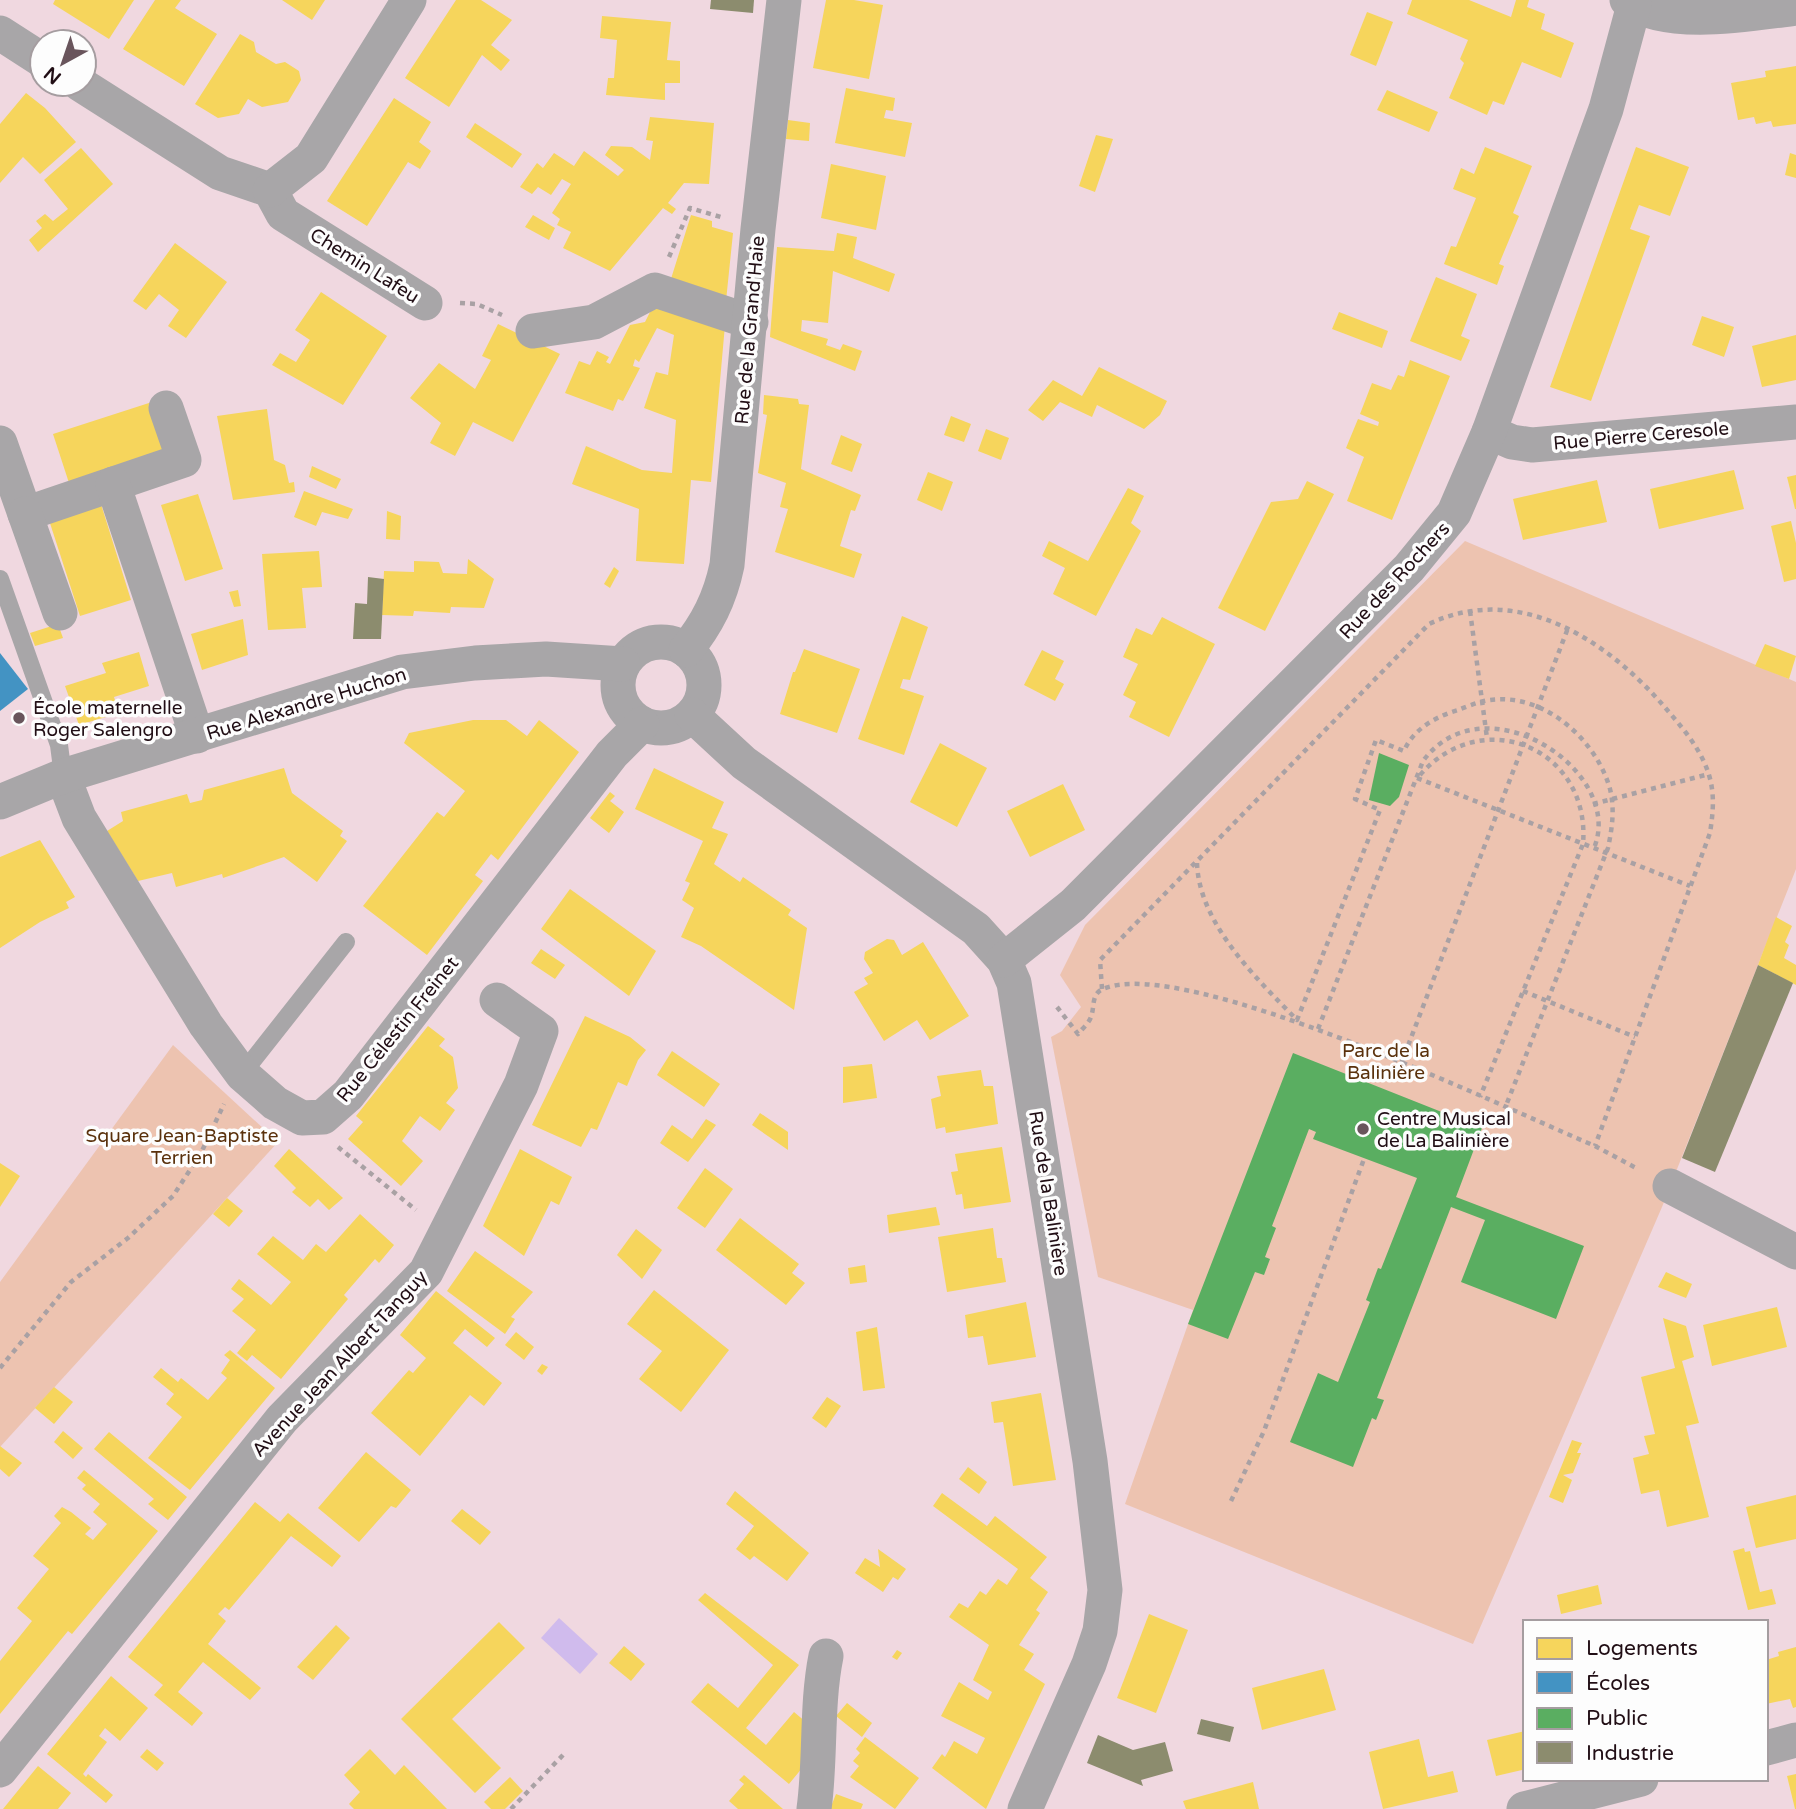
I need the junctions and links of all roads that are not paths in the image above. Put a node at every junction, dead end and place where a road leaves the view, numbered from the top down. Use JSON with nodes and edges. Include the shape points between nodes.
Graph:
{"nodes":[{"id":1,"x":409,"y":0,"type":"edge"},
{"id":2,"x":784,"y":0,"type":"edge"},
{"id":3,"x":1630,"y":3,"type":"edge"},
{"id":4,"x":1796,"y":8,"type":"edge"},
{"id":5,"x":0,"y":33,"type":"edge"},
{"id":6,"x":28,"y":51,"type":"edge"},
{"id":7,"x":98,"y":95,"type":"edge"},
{"id":8,"x":270,"y":190,"type":"junction"},
{"id":9,"x":425,"y":303,"type":"road end"},
{"id":10,"x":751,"y":322,"type":"junction"},
{"id":11,"x":533,"y":331,"type":"road end"},
{"id":12,"x":166,"y":408,"type":"dead end"},
{"id":13,"x":1796,"y":422,"type":"edge"},
{"id":14,"x":1489,"y":432,"type":"junction"},
{"id":15,"x":0,"y":443,"type":"edge"},
{"id":16,"x":113,"y":484,"type":"junction"},
{"id":17,"x":25,"y":514,"type":"junction"},
{"id":18,"x":0,"y":579,"type":"edge"},
{"id":19,"x":60,"y":614,"type":"dead end"},
{"id":20,"x":686,"y":650,"type":"junction"},
{"id":21,"x":623,"y":664,"type":"junction"},
{"id":22,"x":692,"y":715,"type":"junction"},
{"id":23,"x":642,"y":724,"type":"junction"},
{"id":24,"x":197,"y":736,"type":"junction"},
{"id":25,"x":64,"y":776,"type":"junction"},
{"id":26,"x":0,"y":802,"type":"edge"},
{"id":27,"x":346,"y":942,"type":"dead end"},
{"id":28,"x":1004,"y":960,"type":"junction"},
{"id":29,"x":497,"y":1000,"type":"dead end"},
{"id":30,"x":235,"y":1085,"type":"junction"},
{"id":31,"x":1670,"y":1186,"type":"road end"},
{"id":32,"x":1796,"y":1252,"type":"edge"},
{"id":33,"x":826,"y":1656,"type":"dead end"},
{"id":34,"x":1796,"y":1740,"type":"edge"},
{"id":35,"x":1768,"y":1747,"type":"edge"},
{"id":36,"x":0,"y":1770,"type":"edge"},
{"id":37,"x":1634,"y":1781,"type":"edge"},
{"id":38,"x":814,"y":1809,"type":"edge"},
{"id":39,"x":1025,"y":1809,"type":"edge"},
{"id":40,"x":1524,"y":1809,"type":"edge"}],
"edges":[{"from":1,"to":8,"type":"street","via":[[310,158]]},
{"from":2,"to":10,"type":"street","name":"Rue de la Grand'Haie"},
{"from":3,"to":4,"type":"street","via":[[1663,15],[1745,15]]},
{"from":3,"to":14,"type":"street","name":"Rue des Rochers","via":[[1606,109]]},
{"from":5,"to":6,"type":"street"},
{"from":7,"to":8,"type":"street","via":[[220,173]]},
{"from":8,"to":9,"type":"street","name":"Chemin Lafeu","via":[[283,215]]},
{"from":10,"to":11,"type":"street","via":[[655,290],[594,322]]},
{"from":10,"to":20,"type":"street","name":"Rue de la Grand'Haie","via":[[727,565],[721,593],[706,625]]},
{"from":12,"to":16,"type":"street","via":[[184,460]]},
{"from":13,"to":14,"type":"street","name":"Rue Pierre Ceresole","via":[[1532,445]]},
{"from":14,"to":28,"type":"street","name":"Rue des Rochers","via":[[1454,513],[1409,568],[1073,905]]},
{"from":15,"to":17,"type":"street"},
{"from":16,"to":17,"type":"street"},
{"from":16,"to":24,"type":"street"},
{"from":17,"to":19,"type":"street"},
{"from":18,"to":25,"type":"lane","via":[[59,746]]},
{"from":20,"to":21,"type":"street","via":[[659,642],[644,646]]},
{"from":20,"to":22,"type":"street","via":[[703,681],[700,703]]},
{"from":21,"to":23,"type":"street","via":[[618,691],[622,705]]},
{"from":21,"to":24,"type":"street","name":"Rue Alexandre Huchon","via":[[546,659],[402,672]]},
{"from":22,"to":23,"type":"street","via":[[668,727]]},
{"from":22,"to":28,"type":"street","name":"Rue de la Balinière","via":[[744,763],[976,929]]},
{"from":23,"to":30,"type":"street","name":"Rue Célestin Freinet","via":[[612,754],[348,1095],[323,1117],[302,1118]]},
{"from":24,"to":25,"type":"street","name":"Rue Alexandre Huchon"},
{"from":25,"to":26,"type":"street","name":"Rue Alexandre Huchon"},
{"from":25,"to":30,"type":"street","name":"Rue Célestin Freinet","via":[[79,818],[206,1024]]},
{"from":27,"to":30,"type":"lane"},
{"from":28,"to":39,"type":"street","name":"Rue de la Balinière","via":[[1020,1010],[1090,1461],[1105,1590],[1100,1631],[1089,1664]]},
{"from":29,"to":36,"type":"street","name":"Avenue Jean Albert Tanguy","via":[[541,1031],[521,1085],[426,1272],[282,1419]]},
{"from":31,"to":32,"type":"street"},
{"from":33,"to":38,"type":"street"},
{"from":34,"to":35,"type":"street"},
{"from":37,"to":40,"type":"street"}]}
